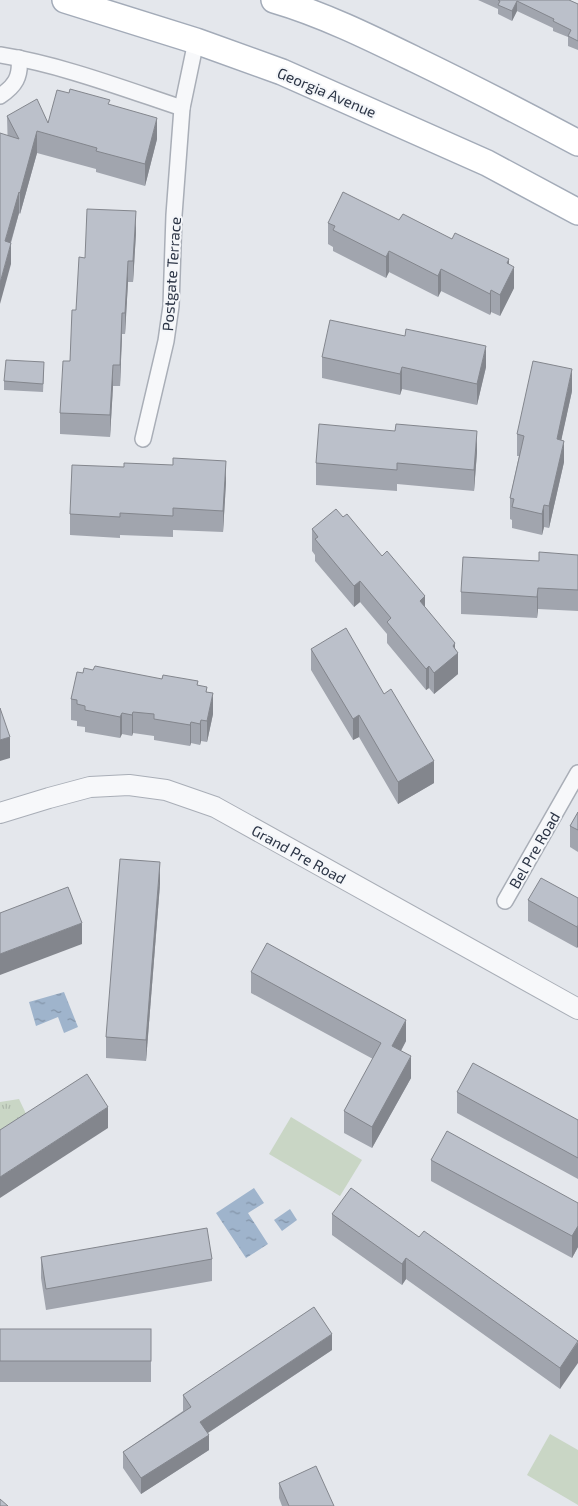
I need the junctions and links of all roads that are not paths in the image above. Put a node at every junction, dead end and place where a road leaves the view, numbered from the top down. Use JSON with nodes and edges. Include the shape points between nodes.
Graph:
{"nodes":[{"id":1,"x":65,"y":0,"type":"edge"},
{"id":2,"x":274,"y":0,"type":"edge"},
{"id":3,"x":196,"y":41,"type":"junction"},
{"id":4,"x":0,"y":55,"type":"edge"},
{"id":5,"x":19,"y":58,"type":"junction"},
{"id":6,"x":0,"y":96,"type":"edge"},
{"id":7,"x":182,"y":108,"type":"junction"},
{"id":8,"x":578,"y":143,"type":"edge"},
{"id":9,"x":578,"y":212,"type":"edge"},
{"id":10,"x":144,"y":439,"type":"dead end"},
{"id":11,"x":578,"y":773,"type":"edge"},
{"id":12,"x":0,"y":813,"type":"edge"},
{"id":13,"x":505,"y":900,"type":"dead end"},
{"id":14,"x":578,"y":1008,"type":"edge"}],
"edges":[{"from":1,"to":3,"type":"main road","name":"Georgia Avenue"},
{"from":2,"to":8,"type":"main road","via":[[373,39]]},
{"from":3,"to":7,"type":"street","name":"Postgate Terrace"},
{"from":3,"to":9,"type":"main road","name":"Georgia Avenue","via":[[282,72],[478,159]]},
{"from":4,"to":5,"type":"street"},
{"from":5,"to":6,"type":"street","via":[[18,78]]},
{"from":5,"to":7,"type":"street"},
{"from":7,"to":10,"type":"street","name":"Postgate Terrace","via":[[171,306]]},
{"from":11,"to":13,"type":"street","name":"Bel Pre Road"},
{"from":12,"to":14,"type":"street","name":"Grand Pre Road","via":[[90,787],[128,785],[166,790],[215,807]]}]}
